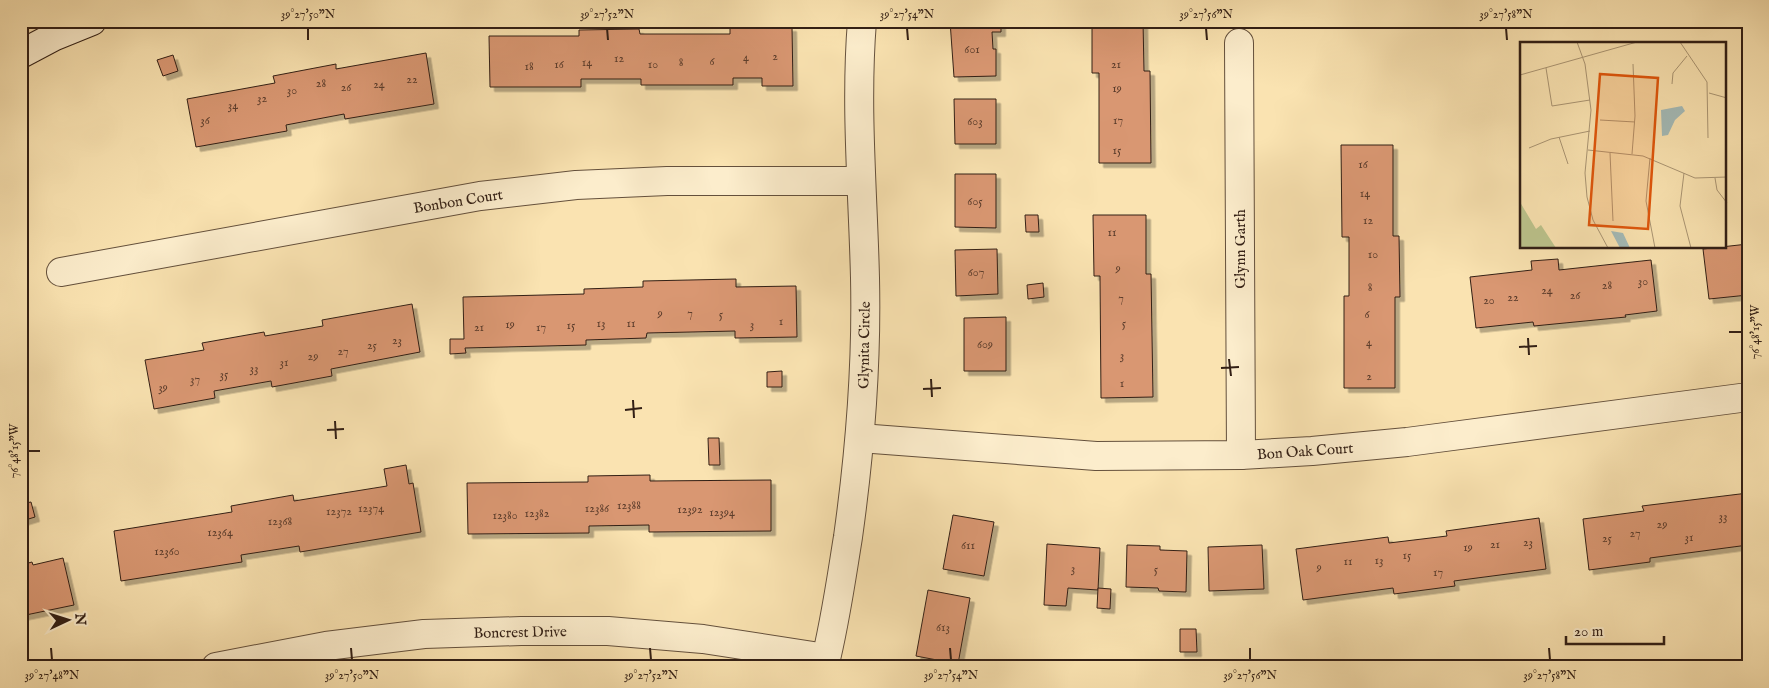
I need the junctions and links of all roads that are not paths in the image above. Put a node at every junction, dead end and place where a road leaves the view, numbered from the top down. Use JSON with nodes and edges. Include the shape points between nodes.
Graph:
{"nodes":[{"id":1,"x":92,"y":21,"type":"edge"},
{"id":2,"x":862,"y":21,"type":"edge"},
{"id":3,"x":1239,"y":44,"type":"dead end"},
{"id":4,"x":21,"y":54,"type":"edge"},
{"id":5,"x":860,"y":181,"type":"junction"},
{"id":6,"x":61,"y":272,"type":"dead end"},
{"id":7,"x":1748,"y":398,"type":"edge"},
{"id":8,"x":860,"y":438,"type":"junction"},
{"id":9,"x":1241,"y":456,"type":"junction"},
{"id":10,"x":825,"y":662,"type":"edge"},
{"id":11,"x":216,"y":667,"type":"edge"}],
"edges":[{"from":1,"to":4,"type":"street"},
{"from":2,"to":5,"type":"street","name":"Glynita Circle"},
{"from":3,"to":9,"type":"street","name":"Glynn Garth"},
{"from":5,"to":6,"type":"street","name":"Bonbon Court","via":[[667,181],[576,185],[480,196]]},
{"from":5,"to":8,"type":"street","name":"Glynita Circle","via":[[865,277]]},
{"from":7,"to":9,"type":"street","name":"Bon Oak Court","via":[[1408,442]]},
{"from":8,"to":9,"type":"street","name":"Bon Oak Court","via":[[1096,456]]},
{"from":8,"to":10,"type":"street","name":"Glynita Circle","via":[[842,576]]},
{"from":10,"to":11,"type":"street","name":"Boncrest Drive","via":[[704,638],[608,630],[424,634],[326,646]]}]}
